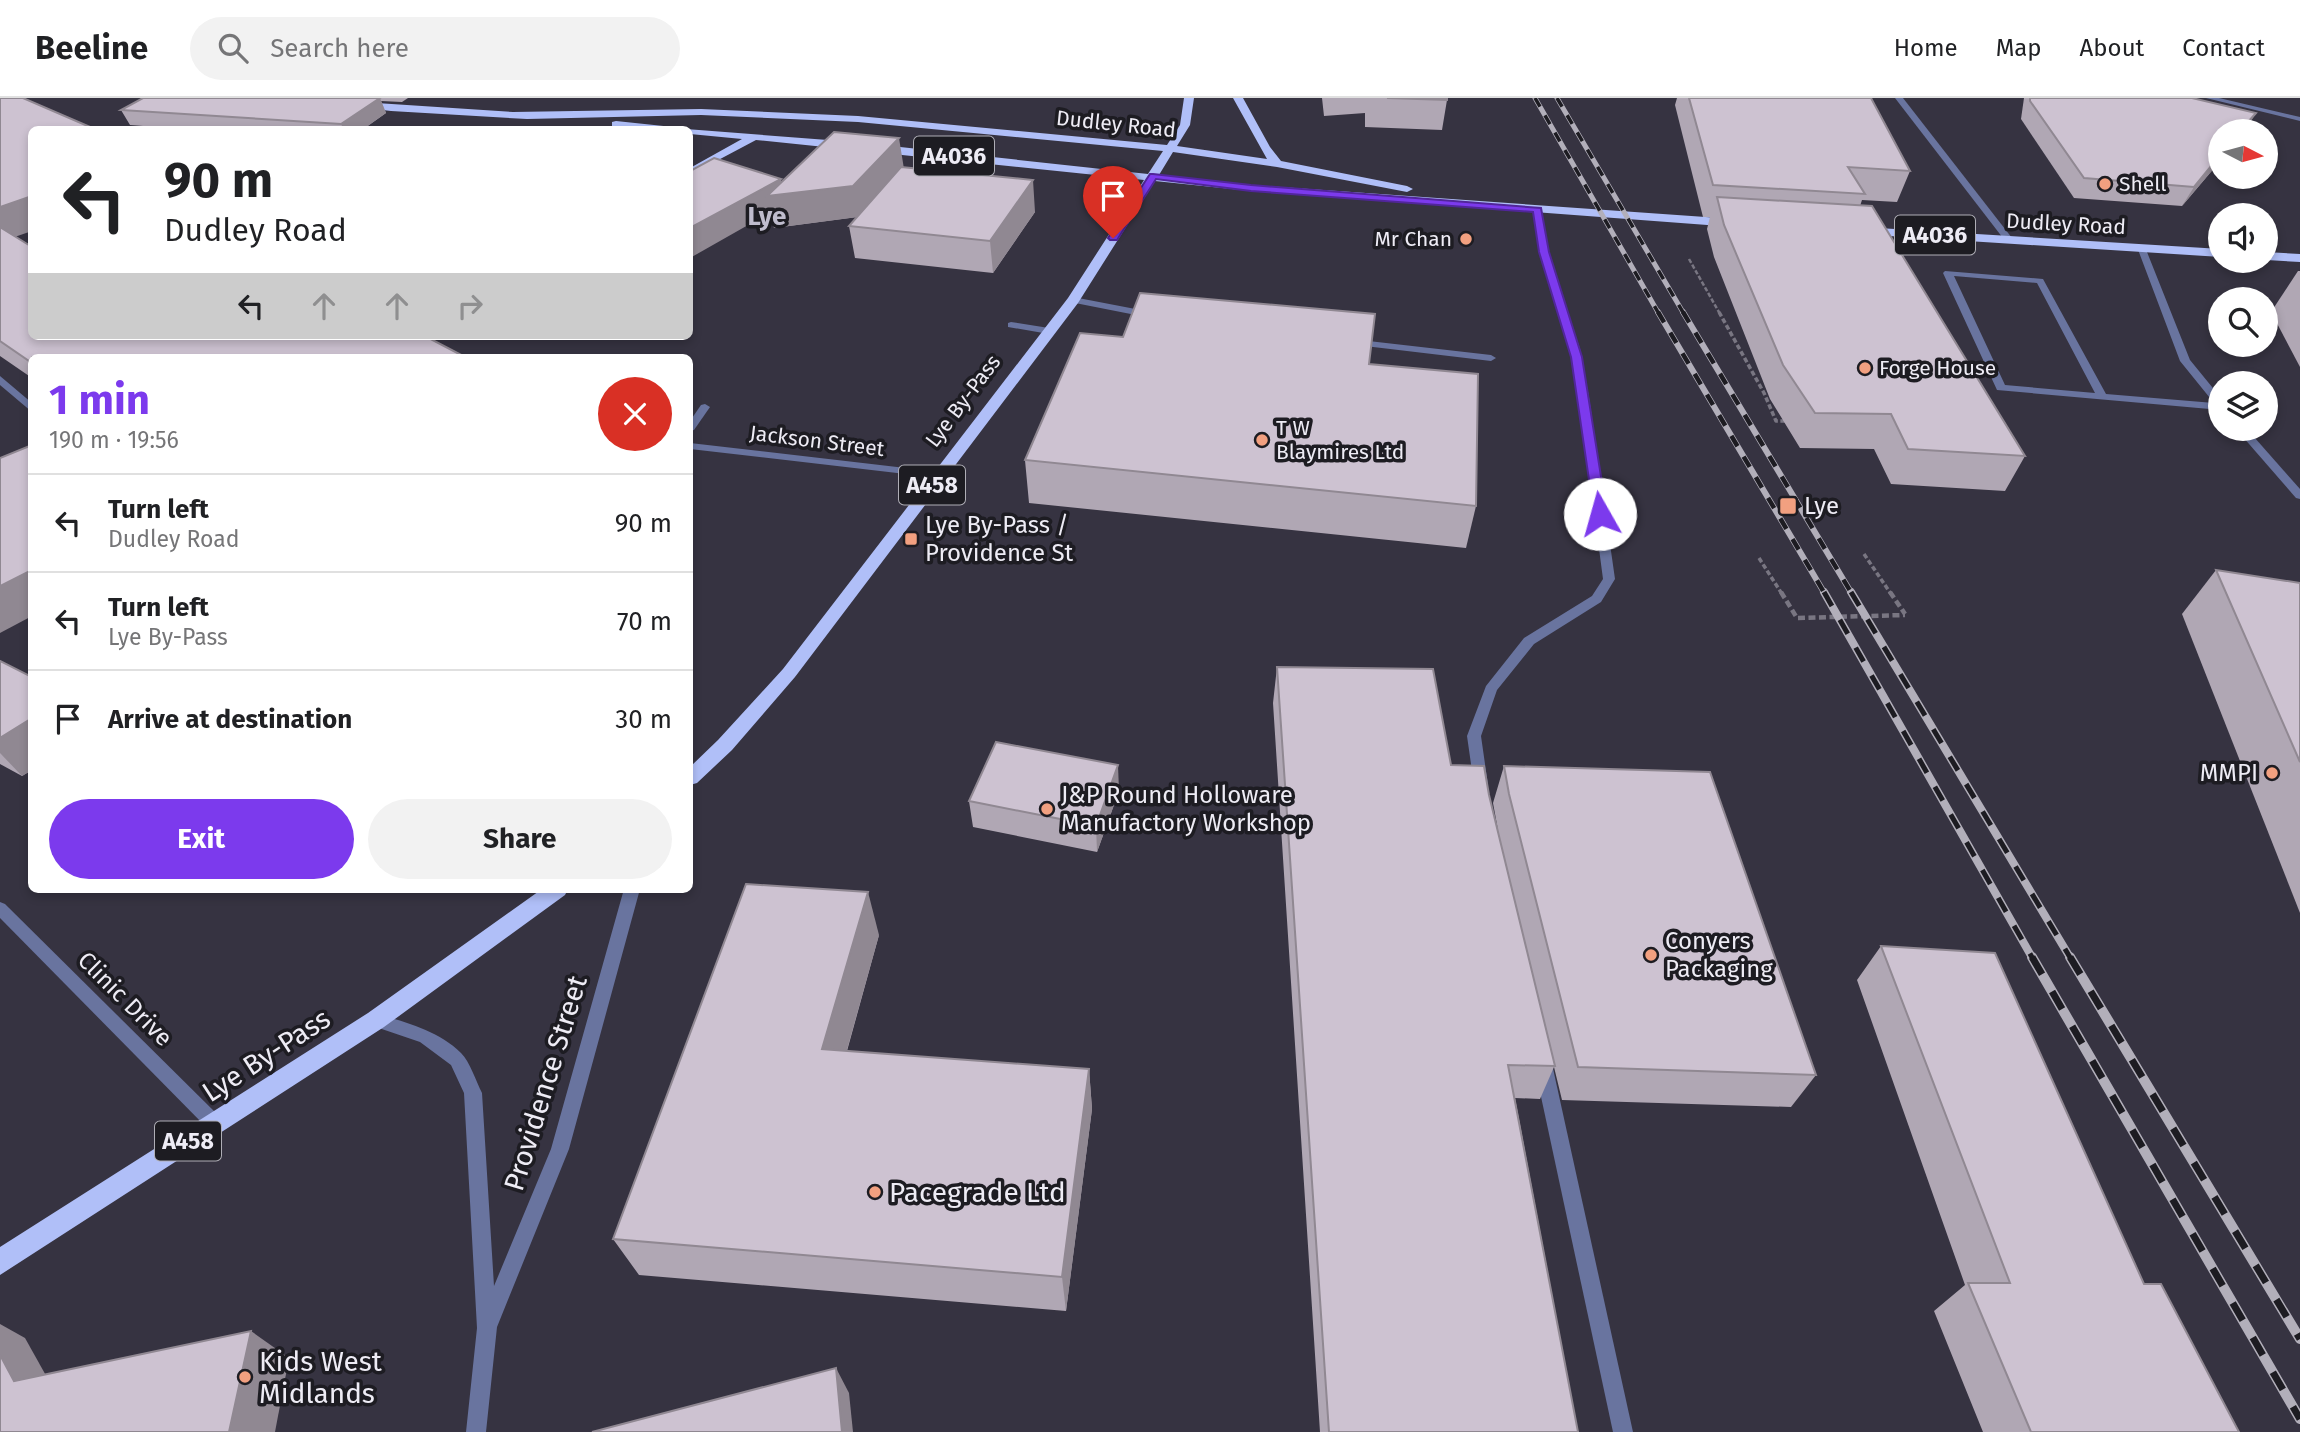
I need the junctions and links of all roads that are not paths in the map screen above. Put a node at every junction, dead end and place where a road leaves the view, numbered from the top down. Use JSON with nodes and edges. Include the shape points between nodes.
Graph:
{"nodes":[{"id":1,"x":305,"y":98,"type":"edge"},
{"id":2,"x":1189,"y":98,"type":"edge"},
{"id":3,"x":1238,"y":98,"type":"edge"},
{"id":4,"x":1899,"y":98,"type":"edge"},
{"id":5,"x":2210,"y":98,"type":"edge"},
{"id":6,"x":803,"y":106,"type":"dead end"},
{"id":7,"x":514,"y":115,"type":"junction"},
{"id":8,"x":792,"y":115,"type":"junction"},
{"id":9,"x":2300,"y":118,"type":"edge"},
{"id":10,"x":631,"y":126,"type":"edge"},
{"id":11,"x":693,"y":131,"type":"edge"},
{"id":12,"x":754,"y":137,"type":"junction"},
{"id":13,"x":1170,"y":148,"type":"junction"},
{"id":14,"x":1277,"y":164,"type":"junction"},
{"id":15,"x":693,"y":170,"type":"edge"},
{"id":16,"x":1153,"y":176,"type":"junction"},
{"id":17,"x":1490,"y":206,"type":"junction"},
{"id":18,"x":1537,"y":210,"type":"junction"},
{"id":19,"x":1745,"y":223,"type":"edge"},
{"id":20,"x":1842,"y":229,"type":"edge"},
{"id":21,"x":2009,"y":240,"type":"junction"},
{"id":22,"x":2141,"y":247,"type":"junction"},
{"id":23,"x":2208,"y":252,"type":"edge"},
{"id":24,"x":2278,"y":257,"type":"edge"},
{"id":25,"x":2300,"y":258,"type":"edge"},
{"id":26,"x":1073,"y":300,"type":"junction"},
{"id":27,"x":1161,"y":316,"type":"edge"},
{"id":28,"x":1011,"y":325,"type":"dead end"},
{"id":29,"x":1049,"y":331,"type":"junction"},
{"id":30,"x":1343,"y":341,"type":"edge"},
{"id":31,"x":1491,"y":358,"type":"dead end"},
{"id":32,"x":0,"y":379,"type":"edge"},
{"id":33,"x":2208,"y":390,"type":"edge"},
{"id":34,"x":2103,"y":398,"type":"junction"},
{"id":35,"x":28,"y":405,"type":"edge"},
{"id":36,"x":2208,"y":405,"type":"edge"},
{"id":37,"x":705,"y":407,"type":"dead end"},
{"id":38,"x":693,"y":424,"type":"edge"},
{"id":39,"x":2252,"y":441,"type":"edge"},
{"id":40,"x":693,"y":446,"type":"edge"},
{"id":41,"x":940,"y":475,"type":"junction"},
{"id":42,"x":2300,"y":496,"type":"edge"},
{"id":43,"x":693,"y":775,"type":"edge"},
{"id":44,"x":1484,"y":804,"type":"edge"},
{"id":45,"x":552,"y":893,"type":"edge"},
{"id":46,"x":631,"y":893,"type":"edge"},
{"id":47,"x":0,"y":908,"type":"edge"},
{"id":48,"x":376,"y":1020,"type":"junction"},
{"id":49,"x":1539,"y":1048,"type":"edge"},
{"id":50,"x":215,"y":1124,"type":"junction"},
{"id":51,"x":0,"y":1262,"type":"edge"},
{"id":52,"x":486,"y":1328,"type":"junction"},
{"id":53,"x":476,"y":1432,"type":"edge"},
{"id":54,"x":1623,"y":1432,"type":"edge"}],
"edges":[{"from":1,"to":7,"type":"highway","number":"A4036"},
{"from":2,"to":13,"type":"highway","name":"Lye By-Pass","number":"A458","via":[[1185,125]]},
{"from":3,"to":14,"type":"highway","via":[[1257,140]]},
{"from":4,"to":21,"type":"street"},
{"from":5,"to":9,"type":"street"},
{"from":6,"to":8,"type":"highway"},
{"from":7,"to":8,"type":"highway","name":"Dudley Road","number":"A4036"},
{"from":7,"to":10,"type":"highway","number":"A4036"},
{"from":8,"to":12,"type":"highway"},
{"from":8,"to":13,"type":"highway","name":"Dudley Road","number":"A4036"},
{"from":11,"to":12,"type":"highway","name":"Dudley Road","number":"A4036"},
{"from":12,"to":15,"type":"highway"},
{"from":12,"to":16,"type":"highway","name":"Dudley Road","number":"A4036"},
{"from":13,"to":14,"type":"highway","name":"Dudley Road","number":"A4036"},
{"from":13,"to":16,"type":"highway","name":"Lye By-Pass","number":"A458"},
{"from":14,"to":17,"type":"highway","name":"Dudley Road","number":"A4036"},
{"from":16,"to":17,"type":"highway","name":"Dudley Road","number":"A4036"},
{"from":16,"to":26,"type":"highway","name":"Lye By-Pass","number":"A458"},
{"from":17,"to":18,"type":"highway","name":"Dudley Road","number":"A4036"},
{"from":18,"to":19,"type":"highway","name":"Dudley Road","number":"A4036"},
{"from":18,"to":44,"type":"street","via":[[1544,252],[1575,349],[1609,579],[1597,599],[1529,641],[1491,689],[1474,736]]},
{"from":20,"to":21,"type":"highway","name":"Dudley Road","number":"A4036"},
{"from":21,"to":22,"type":"highway","name":"Dudley Road","number":"A4036"},
{"from":22,"to":23,"type":"highway","name":"Dudley Road","number":"A4036"},
{"from":22,"to":33,"type":"street","via":[[2185,361]]},
{"from":24,"to":25,"type":"highway"},
{"from":26,"to":27,"type":"street"},
{"from":26,"to":29,"type":"highway","name":"Lye By-Pass","number":"A458"},
{"from":28,"to":29,"type":"street"},
{"from":29,"to":41,"type":"highway","name":"Lye By-Pass","number":"A458"},
{"from":30,"to":31,"type":"street"},
{"from":32,"to":35,"type":"street"},
{"from":34,"to":34,"type":"street","via":[[2001,388],[1948,273],[2040,281]]},
{"from":34,"to":36,"type":"street"},
{"from":37,"to":38,"type":"street"},
{"from":39,"to":42,"type":"street"},
{"from":40,"to":41,"type":"street","name":"Jackson Street"},
{"from":41,"to":43,"type":"highway","name":"Lye By-Pass","number":"A458","via":[[789,673]]},
{"from":45,"to":48,"type":"highway","name":"Lye By-Pass","number":"A458"},
{"from":46,"to":52,"type":"street","name":"Providence Street","via":[[561,1149]]},
{"from":47,"to":50,"type":"street","name":"Clinic Drive"},
{"from":48,"to":50,"type":"highway","name":"Lye By-Pass","number":"A458"},
{"from":48,"to":52,"type":"street","name":"Providence Street","via":[[425,1036],[457,1059],[473,1093]]},
{"from":49,"to":54,"type":"street"},
{"from":50,"to":51,"type":"highway","name":"Lye By-Pass","number":"A458"},
{"from":52,"to":53,"type":"street","name":"Providence Street"}]}
